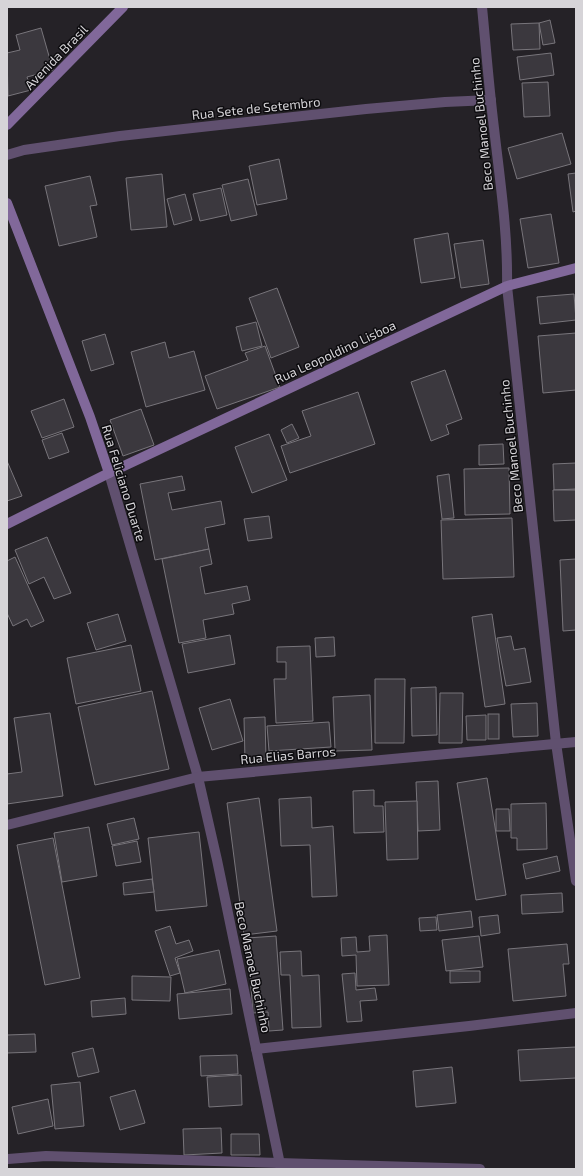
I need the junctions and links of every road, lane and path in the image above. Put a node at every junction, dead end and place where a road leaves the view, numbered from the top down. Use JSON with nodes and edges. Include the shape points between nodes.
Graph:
{"nodes":[{"id":1,"x":123,"y":7,"type":"edge"},
{"id":2,"x":482,"y":7,"type":"edge"},
{"id":3,"x":490,"y":100,"type":"junction"},
{"id":4,"x":7,"y":125,"type":"edge"},
{"id":5,"x":7,"y":147,"type":"edge"},
{"id":6,"x":24,"y":150,"type":"junction"},
{"id":7,"x":7,"y":155,"type":"edge"},
{"id":8,"x":7,"y":203,"type":"edge"},
{"id":9,"x":576,"y":268,"type":"edge"},
{"id":10,"x":507,"y":286,"type":"junction"},
{"id":11,"x":109,"y":472,"type":"junction"},
{"id":12,"x":7,"y":524,"type":"edge"},
{"id":13,"x":576,"y":742,"type":"edge"},
{"id":14,"x":556,"y":743,"type":"junction"},
{"id":15,"x":198,"y":777,"type":"junction"},
{"id":16,"x":7,"y":825,"type":"edge"},
{"id":17,"x":576,"y":881,"type":"edge"},
{"id":18,"x":576,"y":1013,"type":"edge"},
{"id":19,"x":256,"y":1049,"type":"junction"},
{"id":20,"x":9,"y":1161,"type":"edge"},
{"id":21,"x":280,"y":1166,"type":"edge"},
{"id":22,"x":480,"y":1169,"type":"edge"}],
"edges":[{"from":1,"to":4,"type":"street","name":"Avenida Brasil"},
{"from":2,"to":3,"type":"street","name":"Beco Manoel Buchinho"},
{"from":3,"to":6,"type":"street","name":"Rua Sete de Setembro","via":[[366,109],[120,136]]},
{"from":3,"to":10,"type":"street","name":"Beco Manoel Buchinho","via":[[505,223]]},
{"from":5,"to":6,"type":"street","name":"Rua Sete de Setembro"},
{"from":6,"to":7,"type":"street","name":"Rua Sete de Setembro"},
{"from":8,"to":11,"type":"street","name":"Rua Feliciano Duarte"},
{"from":9,"to":10,"type":"street","name":"Rua Leopoldino Lisboa"},
{"from":10,"to":11,"type":"street","name":"Rua Leopoldino Lisboa"},
{"from":10,"to":14,"type":"street","name":"Beco Manoel Buchinho"},
{"from":11,"to":12,"type":"street","name":"Rua Leopoldino Lisboa"},
{"from":11,"to":15,"type":"street","name":"Rua Feliciano Duarte"},
{"from":13,"to":14,"type":"street","name":"Rua Elias Barros"},
{"from":14,"to":15,"type":"street","name":"Rua Elias Barros"},
{"from":14,"to":17,"type":"street","name":"Beco Manoel Buchinho"},
{"from":15,"to":16,"type":"street","name":"Rua Elias Barros"},
{"from":15,"to":19,"type":"street","name":"Beco Manoel Buchinho"},
{"from":18,"to":19,"type":"street"},
{"from":19,"to":21,"type":"street","name":"Beco Manoel Buchinho"},
{"from":20,"to":21,"type":"street","via":[[46,1156]]},
{"from":21,"to":22,"type":"street"}]}
